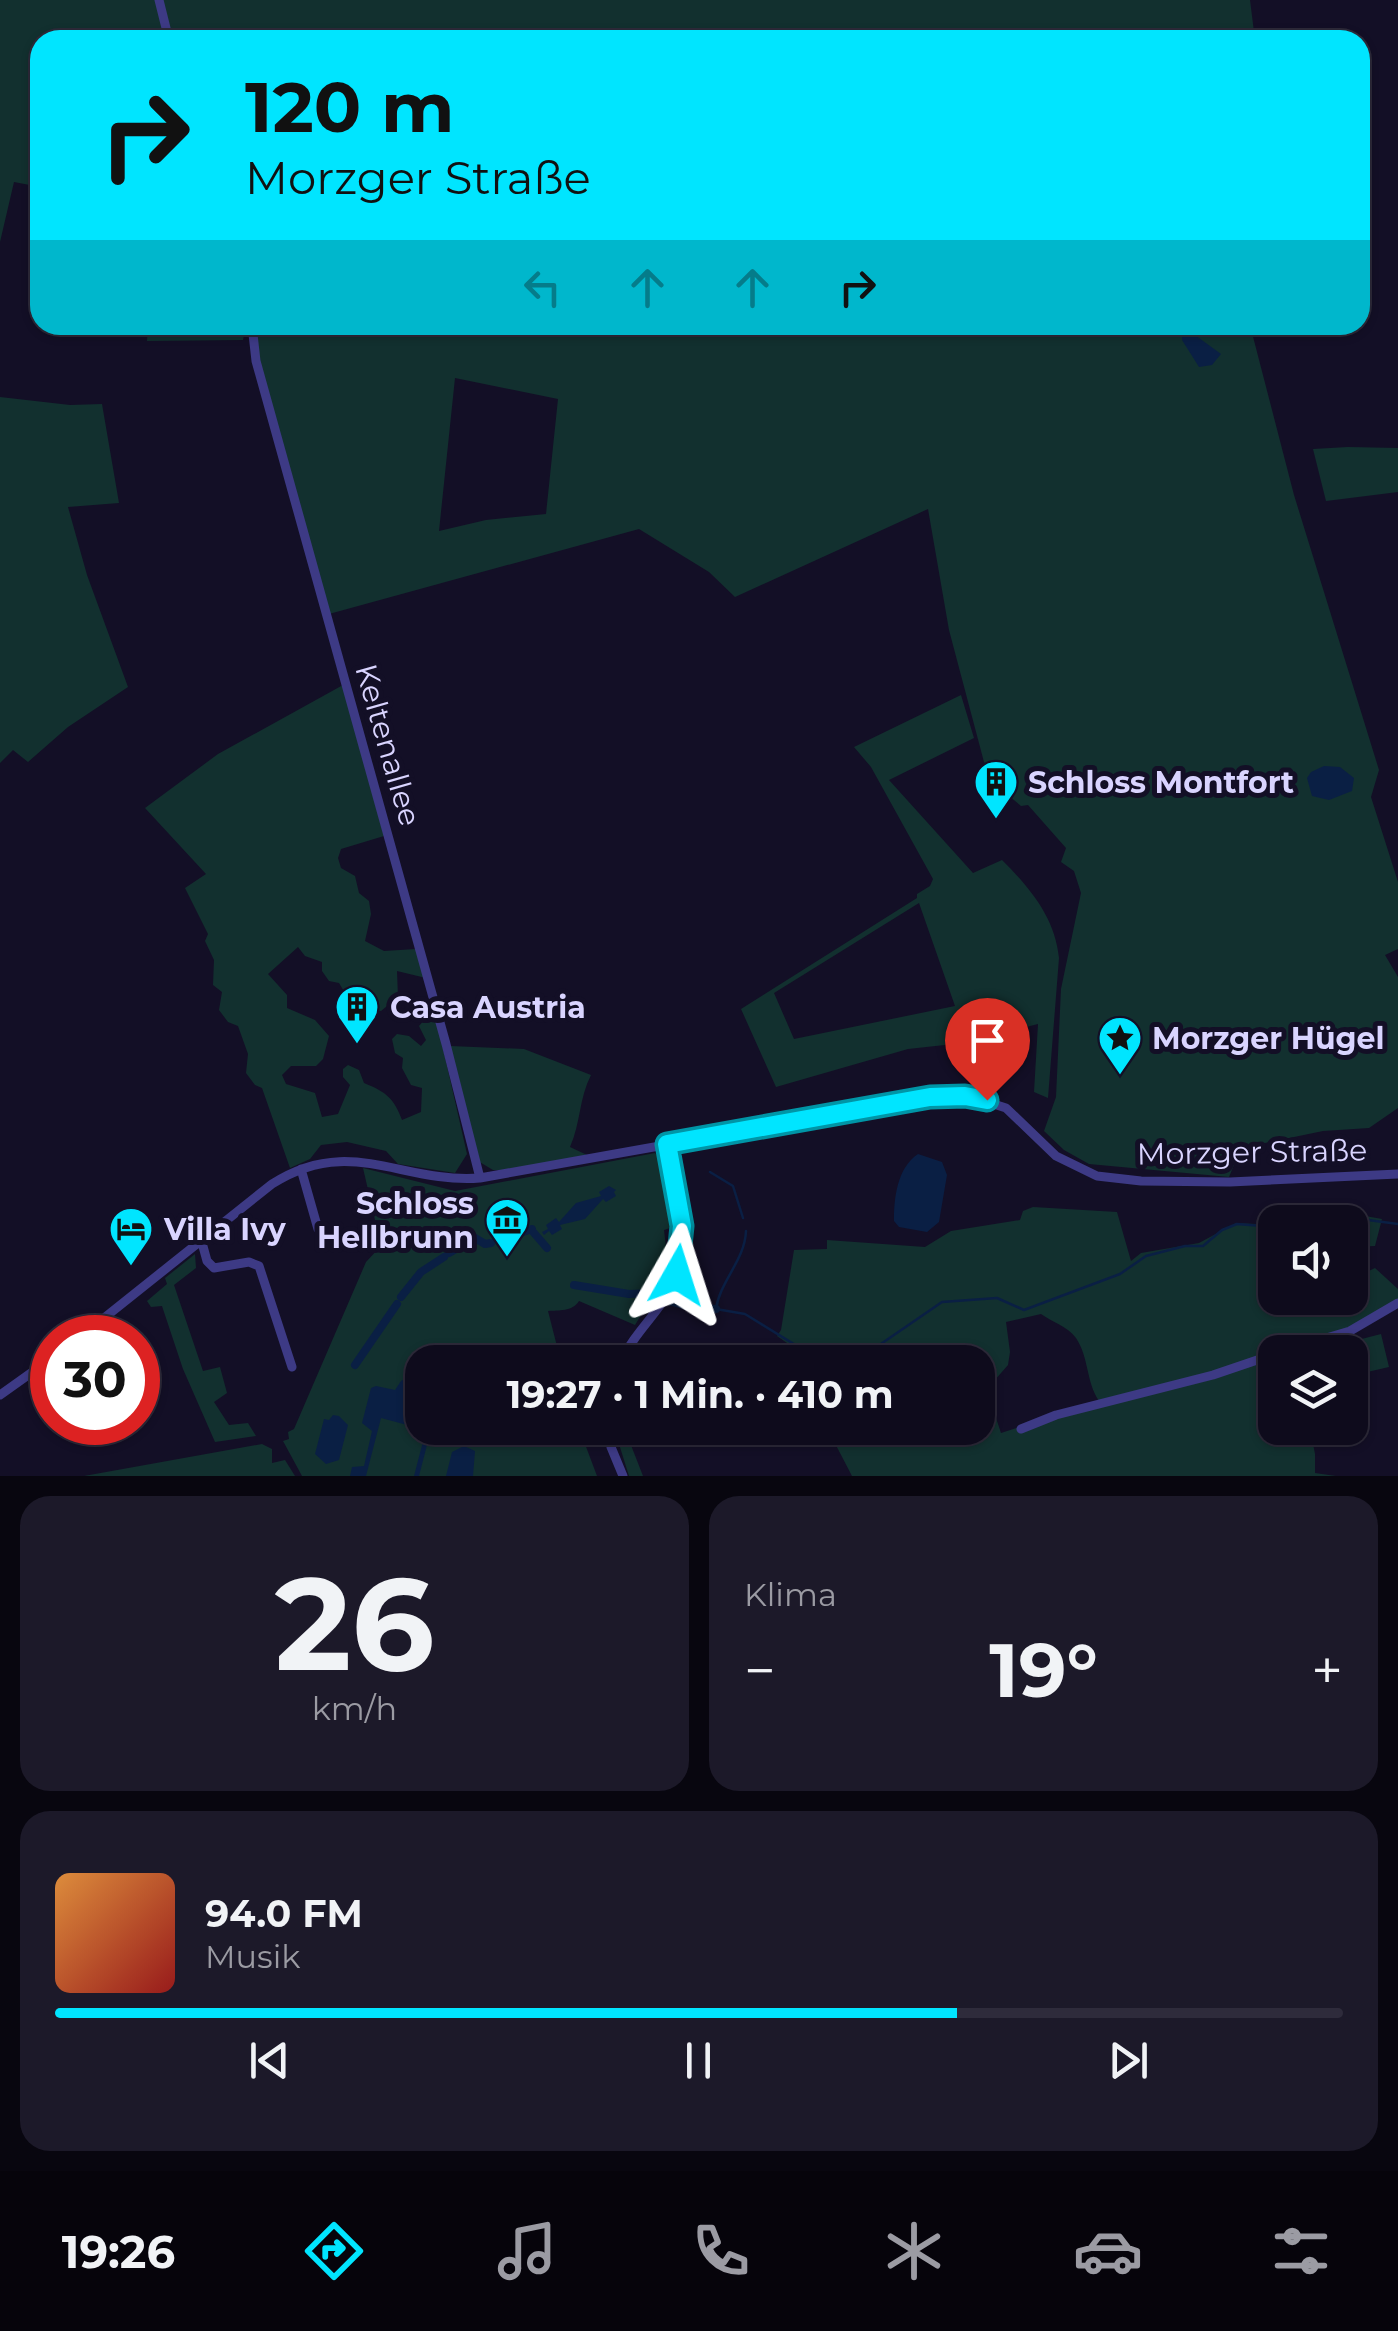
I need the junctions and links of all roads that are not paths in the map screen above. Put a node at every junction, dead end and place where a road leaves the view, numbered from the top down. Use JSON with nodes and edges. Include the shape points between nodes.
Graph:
{"nodes":[{"id":1,"x":159,"y":0,"type":"edge"},
{"id":2,"x":166,"y":30,"type":"edge"},
{"id":3,"x":253,"y":335,"type":"edge"},
{"id":4,"x":667,"y":1144,"type":"junction"},
{"id":5,"x":300,"y":1169,"type":"junction"},
{"id":6,"x":1398,"y":1174,"type":"edge"},
{"id":7,"x":480,"y":1178,"type":"junction"},
{"id":8,"x":318,"y":1229,"type":"dead end"},
{"id":9,"x":201,"y":1239,"type":"junction"},
{"id":10,"x":1398,"y":1303,"type":"edge"},
{"id":11,"x":107,"y":1315,"type":"edge"},
{"id":12,"x":1334,"y":1335,"type":"edge"},
{"id":13,"x":629,"y":1345,"type":"edge"},
{"id":14,"x":1258,"y":1359,"type":"edge"},
{"id":15,"x":292,"y":1366,"type":"dead end"},
{"id":16,"x":30,"y":1374,"type":"edge"},
{"id":17,"x":0,"y":1396,"type":"edge"},
{"id":18,"x":1021,"y":1429,"type":"dead end"},
{"id":19,"x":611,"y":1445,"type":"edge"},
{"id":20,"x":623,"y":1476,"type":"edge"}],
"edges":[{"from":1,"to":2,"type":"street"},
{"from":3,"to":7,"type":"street","name":"Keltenallee"},
{"from":4,"to":6,"type":"street","name":"Morzger Straße","via":[[965,1096],[1006,1108],[1056,1156],[1097,1176],[1230,1182]]},
{"from":4,"to":7,"type":"street","name":"Morzger Straße"},
{"from":4,"to":13,"type":"street","via":[[682,1226],[680,1265],[671,1289]]},
{"from":5,"to":7,"type":"street","name":"Morzger Straße","via":[[351,1160],[442,1178]]},
{"from":5,"to":8,"type":"street"},
{"from":5,"to":9,"type":"street"},
{"from":9,"to":11,"type":"street"},
{"from":9,"to":15,"type":"street","via":[[214,1268],[258,1266]]},
{"from":10,"to":12,"type":"street"},
{"from":14,"to":18,"type":"street"},
{"from":16,"to":17,"type":"street"},
{"from":19,"to":20,"type":"street"}]}
